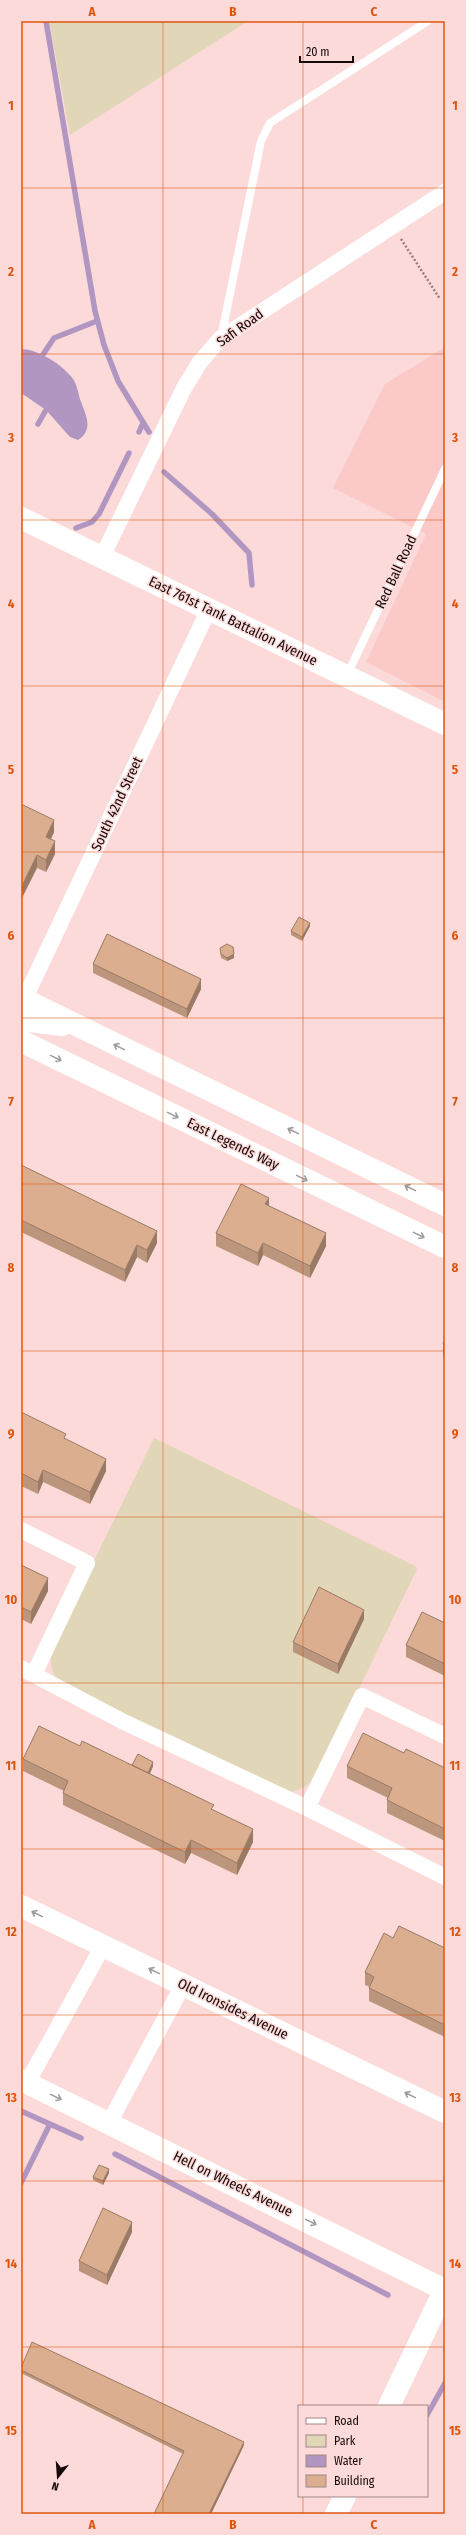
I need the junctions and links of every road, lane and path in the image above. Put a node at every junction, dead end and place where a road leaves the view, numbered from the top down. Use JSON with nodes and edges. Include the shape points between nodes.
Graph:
{"nodes":[{"id":1,"x":428,"y":21,"type":"edge"},
{"id":2,"x":445,"y":192,"type":"edge"},
{"id":3,"x":393,"y":226,"type":"junction"},
{"id":4,"x":440,"y":299,"type":"dead end"},
{"id":5,"x":221,"y":338,"type":"junction"},
{"id":6,"x":445,"y":469,"type":"edge"},
{"id":7,"x":21,"y":518,"type":"edge"},
{"id":8,"x":102,"y":557,"type":"junction"},
{"id":9,"x":209,"y":609,"type":"junction"},
{"id":10,"x":347,"y":676,"type":"junction"},
{"id":11,"x":445,"y":724,"type":"edge"},
{"id":12,"x":22,"y":1000,"type":"edge"},
{"id":13,"x":21,"y":1023,"type":"edge"},
{"id":14,"x":81,"y":1028,"type":"junction"},
{"id":15,"x":21,"y":1040,"type":"edge"},
{"id":16,"x":445,"y":1205,"type":"edge"},
{"id":17,"x":445,"y":1247,"type":"edge"},
{"id":18,"x":21,"y":1530,"type":"edge"},
{"id":19,"x":27,"y":1671,"type":"edge"},
{"id":20,"x":445,"y":1736,"type":"edge"},
{"id":21,"x":307,"y":1808,"type":"junction"},
{"id":22,"x":445,"y":1877,"type":"edge"},
{"id":23,"x":21,"y":1906,"type":"edge"},
{"id":24,"x":103,"y":1946,"type":"junction"},
{"id":25,"x":183,"y":1985,"type":"junction"},
{"id":26,"x":24,"y":2082,"type":"edge"},
{"id":27,"x":445,"y":2112,"type":"edge"},
{"id":28,"x":109,"y":2123,"type":"junction"},
{"id":29,"x":445,"y":2290,"type":"edge"},
{"id":30,"x":389,"y":2405,"type":"edge"},
{"id":31,"x":344,"y":2497,"type":"edge"},
{"id":32,"x":336,"y":2514,"type":"edge"}],
"edges":[{"from":1,"to":5,"type":"lane","via":[[270,123],[261,141]]},
{"from":2,"to":3,"type":"street","name":"Safi Road"},
{"from":3,"to":4,"type":"path"},
{"from":3,"to":5,"type":"street","name":"Safi Road"},
{"from":5,"to":8,"type":"street","name":"Safi Road","via":[[200,362],[184,388]]},
{"from":6,"to":10,"type":"lane","name":"Red Ball Road"},
{"from":7,"to":8,"type":"street","name":"East 761st Tank Battalion Avenue"},
{"from":8,"to":9,"type":"street","name":"East 761st Tank Battalion Avenue"},
{"from":9,"to":10,"type":"street","name":"East 761st Tank Battalion Avenue"},
{"from":9,"to":12,"type":"street","name":"South 42nd Street"},
{"from":10,"to":11,"type":"street","name":"East 761st Tank Battalion Avenue"},
{"from":12,"to":14,"type":"street"},
{"from":13,"to":14,"type":"street","via":[[29,1021]]},
{"from":16,"to":14,"type":"street","one_way":true},
{"from":15,"to":17,"type":"street","name":"East Legends Way","one_way":true},
{"from":18,"to":19,"type":"street","via":[[87,1563]]},
{"from":19,"to":21,"type":"street","via":[[124,1722]]},
{"from":20,"to":21,"type":"street","via":[[362,1696]]},
{"from":21,"to":22,"type":"street"},
{"from":24,"to":23,"type":"street","name":"Old Ironsides Avenue","one_way":true},
{"from":25,"to":24,"type":"street","name":"Old Ironsides Avenue","one_way":true},
{"from":24,"to":26,"type":"street"},
{"from":27,"to":25,"type":"street","name":"Old Ironsides Avenue","one_way":true},
{"from":25,"to":28,"type":"street"},
{"from":26,"to":28,"type":"street","name":"Hell on Wheels Avenue","one_way":true},
{"from":28,"to":29,"type":"street","name":"Hell on Wheels Avenue","one_way":true},
{"from":29,"to":30,"type":"street"},
{"from":31,"to":32,"type":"street"}]}
